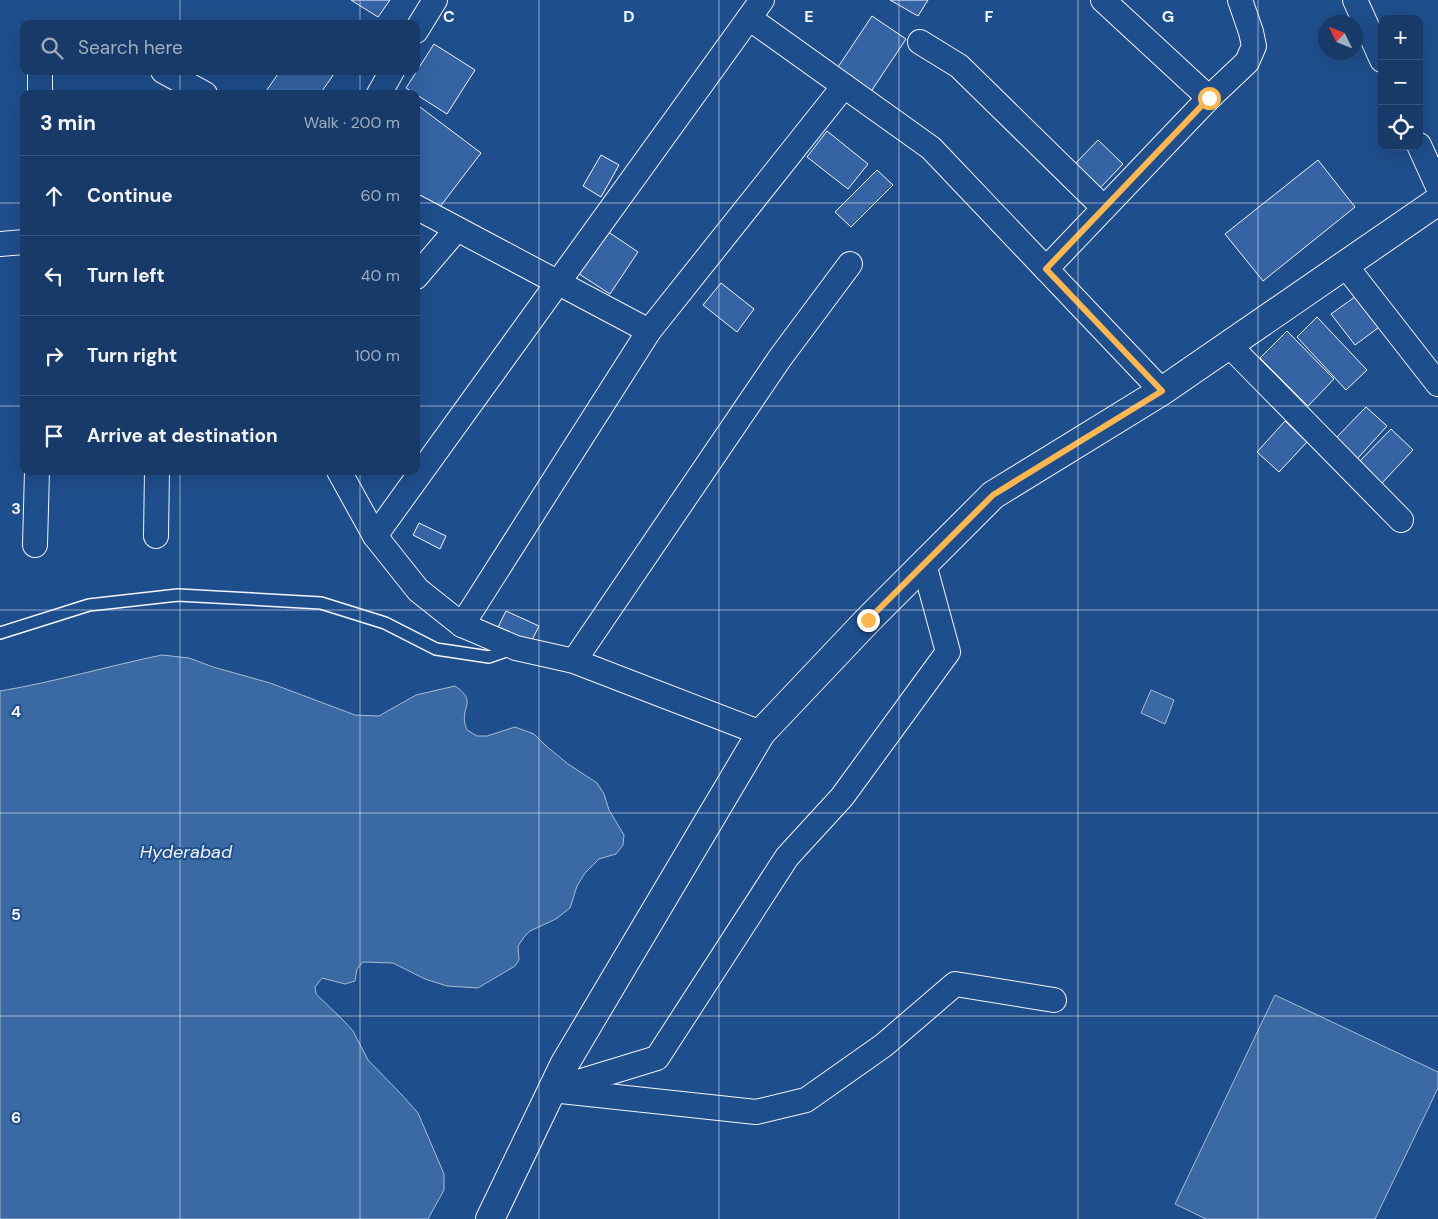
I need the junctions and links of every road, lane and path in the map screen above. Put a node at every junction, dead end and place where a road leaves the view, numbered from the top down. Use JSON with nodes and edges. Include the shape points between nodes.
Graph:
{"nodes":[{"id":1,"x":434,"y":0,"type":"edge"},
{"id":2,"x":1103,"y":0,"type":"edge"},
{"id":3,"x":1240,"y":0,"type":"edge"},
{"id":4,"x":1356,"y":0,"type":"edge"},
{"id":5,"x":755,"y":9,"type":"edge"},
{"id":6,"x":420,"y":24,"type":"edge"},
{"id":7,"x":920,"y":42,"type":"dead end"},
{"id":8,"x":1378,"y":51,"type":"edge"},
{"id":9,"x":170,"y":75,"type":"edge"},
{"id":10,"x":390,"y":75,"type":"edge"},
{"id":11,"x":844,"y":86,"type":"junction"},
{"id":12,"x":199,"y":90,"type":"edge"},
{"id":13,"x":381,"y":90,"type":"edge"},
{"id":14,"x":1209,"y":98,"type":"junction"},
{"id":15,"x":1421,"y":150,"type":"edge"},
{"id":16,"x":1438,"y":187,"type":"edge"},
{"id":17,"x":1438,"y":201,"type":"edge"},
{"id":18,"x":1104,"y":208,"type":"junction"},
{"id":19,"x":420,"y":209,"type":"edge"},
{"id":20,"x":457,"y":229,"type":"junction"},
{"id":21,"x":20,"y":242,"type":"edge"},
{"id":22,"x":0,"y":244,"type":"edge"},
{"id":23,"x":850,"y":264,"type":"dead end"},
{"id":24,"x":1345,"y":264,"type":"junction"},
{"id":25,"x":1046,"y":269,"type":"junction"},
{"id":26,"x":420,"y":272,"type":"edge"},
{"id":27,"x":558,"y":282,"type":"junction"},
{"id":28,"x":649,"y":332,"type":"junction"},
{"id":29,"x":1228,"y":344,"type":"junction"},
{"id":30,"x":1438,"y":384,"type":"edge"},
{"id":31,"x":1162,"y":391,"type":"junction"},
{"id":32,"x":420,"y":474,"type":"edge"},
{"id":33,"x":37,"y":475,"type":"edge"},
{"id":34,"x":157,"y":475,"type":"edge"},
{"id":35,"x":341,"y":475,"type":"edge"},
{"id":36,"x":419,"y":475,"type":"edge"},
{"id":37,"x":1401,"y":520,"type":"dead end"},
{"id":38,"x":156,"y":536,"type":"dead end"},
{"id":39,"x":375,"y":536,"type":"junction"},
{"id":40,"x":35,"y":545,"type":"dead end"},
{"id":41,"x":924,"y":564,"type":"junction"},
{"id":42,"x":462,"y":625,"type":"junction"},
{"id":43,"x":0,"y":633,"type":"edge"},
{"id":44,"x":516,"y":648,"type":"junction"},
{"id":45,"x":574,"y":660,"type":"junction"},
{"id":46,"x":761,"y":733,"type":"junction"},
{"id":47,"x":1054,"y":1000,"type":"dead end"},
{"id":48,"x":552,"y":1090,"type":"junction"},
{"id":49,"x":490,"y":1219,"type":"edge"}],
"edges":[{"from":1,"to":6,"type":"street"},
{"from":2,"to":14,"type":"street"},
{"from":3,"to":14,"type":"street","via":[[1254,46],[1247,62]]},
{"from":4,"to":8,"type":"street"},
{"from":5,"to":11,"type":"street"},
{"from":5,"to":27,"type":"street"},
{"from":7,"to":18,"type":"street","via":[[959,66]]},
{"from":9,"to":12,"type":"street"},
{"from":10,"to":13,"type":"street"},
{"from":11,"to":25,"type":"street","via":[[932,148]]},
{"from":11,"to":28,"type":"street"},
{"from":14,"to":18,"type":"street"},
{"from":15,"to":16,"type":"street"},
{"from":17,"to":24,"type":"street"},
{"from":18,"to":25,"type":"street"},
{"from":19,"to":20,"type":"street"},
{"from":20,"to":26,"type":"street"},
{"from":20,"to":27,"type":"street"},
{"from":21,"to":22,"type":"street"},
{"from":23,"to":45,"type":"street","via":[[780,358]]},
{"from":24,"to":29,"type":"street"},
{"from":24,"to":30,"type":"street"},
{"from":25,"to":31,"type":"street"},
{"from":27,"to":28,"type":"street"},
{"from":27,"to":32,"type":"street"},
{"from":28,"to":42,"type":"street"},
{"from":29,"to":31,"type":"street"},
{"from":29,"to":37,"type":"street"},
{"from":31,"to":41,"type":"street","via":[[993,495]]},
{"from":33,"to":40,"type":"street"},
{"from":34,"to":38,"type":"street"},
{"from":35,"to":39,"type":"street"},
{"from":36,"to":39,"type":"street"},
{"from":39,"to":42,"type":"street","via":[[418,590]]},
{"from":41,"to":46,"type":"street"},
{"from":41,"to":48,"type":"street","via":[[948,652],[842,797],[787,857],[657,1058]]},
{"from":42,"to":44,"type":"street"},
{"from":43,"to":44,"type":"lane","via":[[89,605],[178,595],[321,603],[385,623],[436,649],[489,657]]},
{"from":44,"to":45,"type":"street"},
{"from":45,"to":46,"type":"street"},
{"from":46,"to":48,"type":"street","via":[[564,1064]]},
{"from":47,"to":48,"type":"street","via":[[956,984],[884,1045],[806,1100],[756,1112]]},
{"from":48,"to":49,"type":"street"}]}
